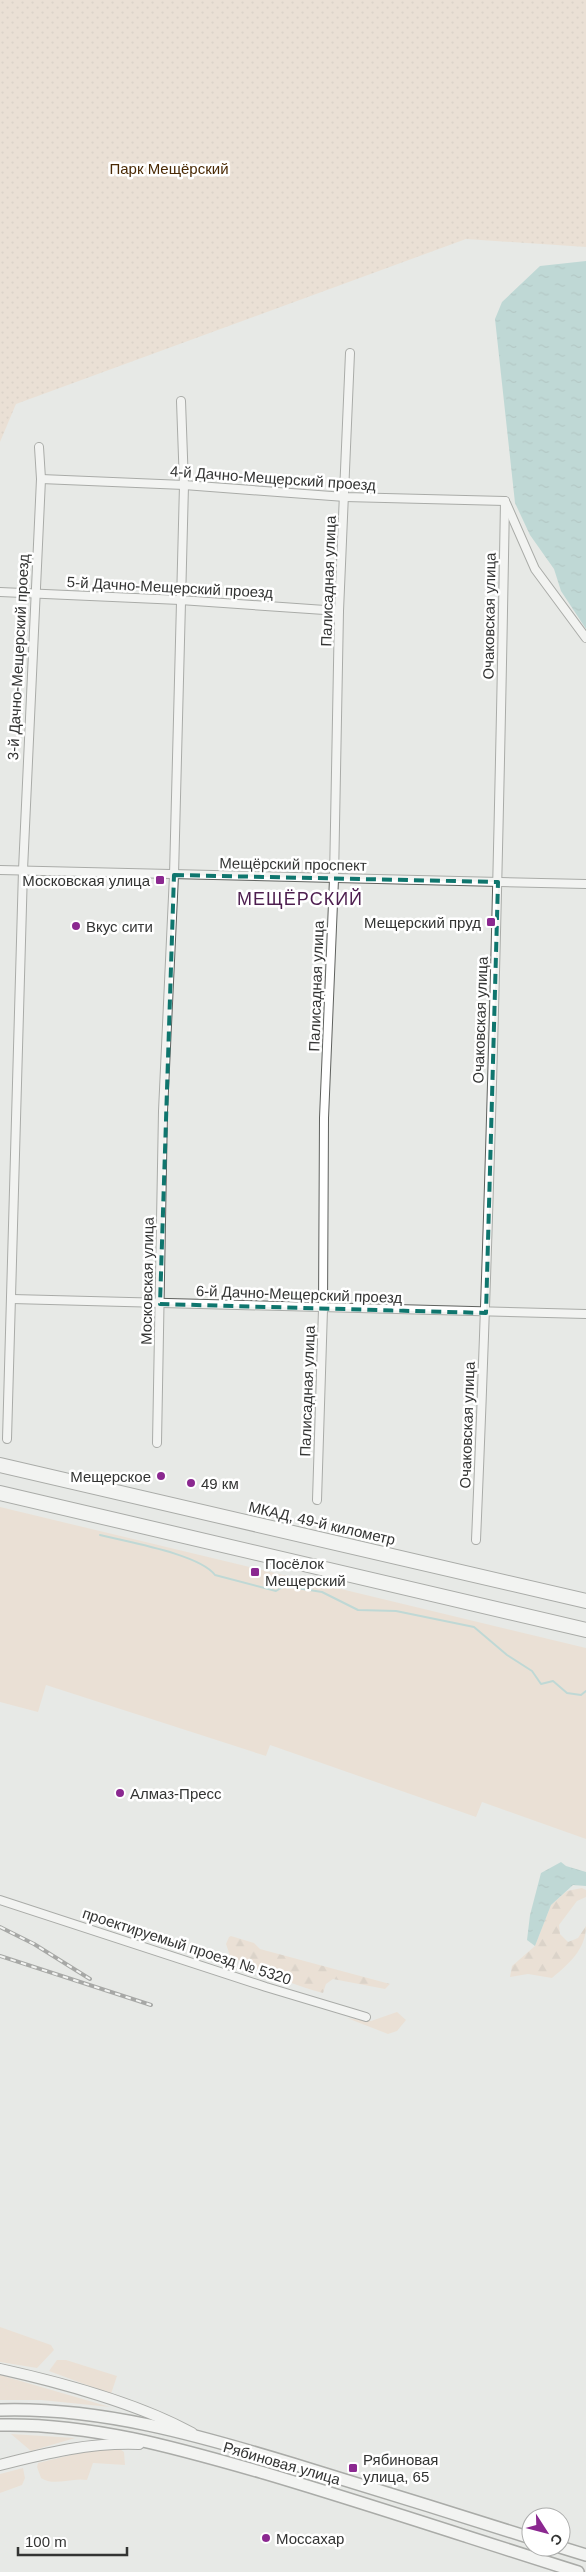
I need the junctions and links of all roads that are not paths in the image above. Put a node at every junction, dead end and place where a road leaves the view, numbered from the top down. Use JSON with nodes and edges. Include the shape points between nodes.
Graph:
{"nodes":[{"id":1,"x":350,"y":353,"type":"dead end"},
{"id":2,"x":180,"y":401,"type":"dead end"},
{"id":3,"x":39,"y":447,"type":"dead end"},
{"id":4,"x":40,"y":479,"type":"junction"},
{"id":5,"x":184,"y":485,"type":"junction"},
{"id":6,"x":345,"y":497,"type":"junction"},
{"id":7,"x":505,"y":501,"type":"junction"},
{"id":8,"x":0,"y":592,"type":"edge"},
{"id":9,"x":35,"y":593,"type":"junction"},
{"id":10,"x":180,"y":600,"type":"junction"},
{"id":11,"x":339,"y":611,"type":"junction"},
{"id":12,"x":586,"y":638,"type":"edge"},
{"id":13,"x":0,"y":870,"type":"edge"},
{"id":14,"x":22,"y":870,"type":"junction"},
{"id":15,"x":174,"y":875,"type":"junction"},
{"id":16,"x":334,"y":878,"type":"junction"},
{"id":17,"x":498,"y":882,"type":"junction"},
{"id":18,"x":586,"y":884,"type":"edge"},
{"id":19,"x":12,"y":1299,"type":"junction"},
{"id":20,"x":160,"y":1304,"type":"junction"},
{"id":21,"x":323,"y":1308,"type":"junction"},
{"id":22,"x":486,"y":1313,"type":"junction"},
{"id":23,"x":586,"y":1314,"type":"edge"},
{"id":24,"x":7,"y":1439,"type":"dead end"},
{"id":25,"x":158,"y":1443,"type":"dead end"},
{"id":26,"x":0,"y":1465,"type":"edge"},
{"id":27,"x":0,"y":1494,"type":"edge"},
{"id":28,"x":317,"y":1500,"type":"dead end"},
{"id":29,"x":476,"y":1540,"type":"dead end"},
{"id":30,"x":586,"y":1601,"type":"edge"},
{"id":31,"x":586,"y":1630,"type":"edge"},
{"id":32,"x":0,"y":1900,"type":"edge"},
{"id":33,"x":366,"y":2017,"type":"dead end"},
{"id":34,"x":0,"y":2369,"type":"edge"},
{"id":35,"x":0,"y":2410,"type":"edge"},
{"id":36,"x":0,"y":2425,"type":"edge"},
{"id":37,"x":193,"y":2434,"type":"junction"},
{"id":38,"x":159,"y":2444,"type":"junction"},
{"id":39,"x":0,"y":2465,"type":"edge"},
{"id":40,"x":521,"y":2535,"type":"edge"},
{"id":41,"x":571,"y":2550,"type":"edge"},
{"id":42,"x":586,"y":2555,"type":"edge"},
{"id":43,"x":578,"y":2572,"type":"edge"}],
"edges":[{"from":1,"to":6,"type":"street","name":"Палисадная улица"},
{"from":2,"to":5,"type":"street","name":"Московская улица"},
{"from":3,"to":4,"type":"street","name":"3-й Дачно-Мещерский проезд"},
{"from":4,"to":5,"type":"street","name":"4-й Дачно-Мещерский проезд"},
{"from":4,"to":9,"type":"street","name":"3-й Дачно-Мещерский проезд"},
{"from":5,"to":6,"type":"street","name":"4-й Дачно-Мещерский проезд"},
{"from":5,"to":10,"type":"street","name":"Московская улица"},
{"from":6,"to":7,"type":"street","name":"4-й Дачно-Мещерский проезд"},
{"from":6,"to":11,"type":"street","name":"Палисадная улица"},
{"from":7,"to":12,"type":"street","via":[[535,569]]},
{"from":7,"to":17,"type":"street","name":"Очаковская улица"},
{"from":8,"to":9,"type":"street","name":"5-й Дачно-Мещерский проезд"},
{"from":9,"to":10,"type":"street","name":"5-й Дачно-Мещерский проезд"},
{"from":9,"to":14,"type":"street","name":"3-й Дачно-Мещерский проезд"},
{"from":10,"to":11,"type":"street","name":"5-й Дачно-Мещерский проезд"},
{"from":10,"to":15,"type":"street","name":"Московская улица"},
{"from":11,"to":16,"type":"street","name":"Палисадная улица"},
{"from":13,"to":14,"type":"street","name":"Мещёрский проспект"},
{"from":14,"to":15,"type":"street","name":"Мещёрский проспект"},
{"from":14,"to":19,"type":"street","name":"3-й Дачно-Мещерский проезд"},
{"from":15,"to":16,"type":"street","name":"Мещёрский проспект"},
{"from":15,"to":20,"type":"street","name":"Московская улица","via":[[163,1111]]},
{"from":16,"to":17,"type":"street","name":"Мещёрский проспект"},
{"from":16,"to":21,"type":"street","name":"Палисадная улица","via":[[324,1118]]},
{"from":17,"to":18,"type":"street","name":"Мещёрский проспект"},
{"from":17,"to":22,"type":"street","name":"Очаковская улица"},
{"from":19,"to":20,"type":"street","name":"6-й Дачно-Мещерский проезд"},
{"from":19,"to":24,"type":"street","name":"3-й Дачно-Мещерский проезд"},
{"from":20,"to":21,"type":"street","name":"6-й Дачно-Мещерский проезд"},
{"from":20,"to":25,"type":"street","name":"Московская улица"},
{"from":21,"to":22,"type":"street","name":"6-й Дачно-Мещерский проезд"},
{"from":21,"to":28,"type":"street","name":"Палисадная улица"},
{"from":22,"to":23,"type":"street","name":"6-й Дачно-Мещерский проезд"},
{"from":22,"to":29,"type":"street","name":"Очаковская улица"},
{"from":26,"to":30,"type":"highway","name":"МКАД, 49-й километр"},
{"from":27,"to":31,"type":"highway"},
{"from":32,"to":33,"type":"street","name":"проектируемый проезд № 5320"},
{"from":34,"to":37,"type":"street","name":"Рябиновая улица","via":[[118,2402],[169,2421]]},
{"from":35,"to":37,"type":"main road","via":[[101,2417]]},
{"from":36,"to":38,"type":"main road","via":[[99,2431]]},
{"from":37,"to":40,"type":"main road","name":"Рябиновая улица"},
{"from":38,"to":39,"type":"street","name":"Рябиновая улица","via":[[109,2443]]},
{"from":38,"to":43,"type":"main road","name":"Рябиновая улица","via":[[318,2489]]},
{"from":41,"to":42,"type":"main road"}]}
